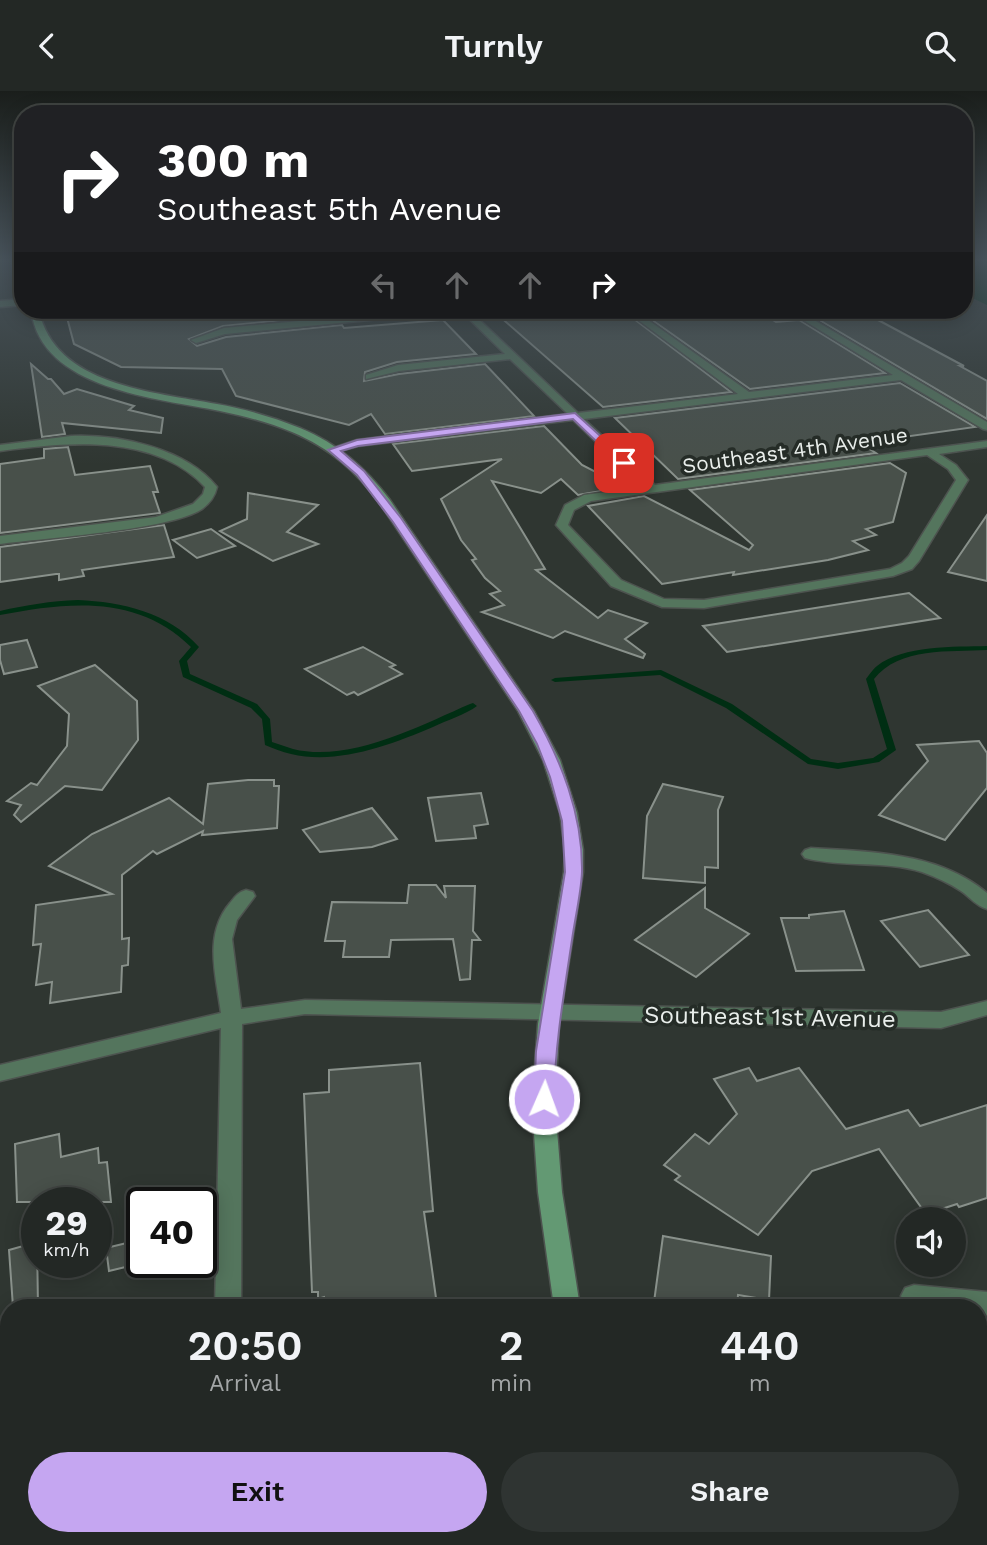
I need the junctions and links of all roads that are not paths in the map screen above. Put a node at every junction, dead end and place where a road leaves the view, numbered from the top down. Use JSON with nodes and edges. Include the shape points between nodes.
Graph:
{"nodes":[{"id":1,"x":40,"y":329,"type":"edge"},
{"id":2,"x":246,"y":329,"type":"edge"},
{"id":3,"x":484,"y":329,"type":"edge"},
{"id":4,"x":655,"y":329,"type":"edge"},
{"id":5,"x":821,"y":329,"type":"edge"},
{"id":6,"x":195,"y":340,"type":"dead end"},
{"id":7,"x":512,"y":356,"type":"junction"},
{"id":8,"x":369,"y":377,"type":"dead end"},
{"id":9,"x":901,"y":377,"type":"junction"},
{"id":10,"x":746,"y":395,"type":"junction"},
{"id":11,"x":575,"y":416,"type":"junction"},
{"id":12,"x":987,"y":427,"type":"edge"},
{"id":13,"x":987,"y":444,"type":"edge"},
{"id":14,"x":0,"y":447,"type":"edge"},
{"id":15,"x":333,"y":450,"type":"junction"},
{"id":16,"x":929,"y":452,"type":"junction"},
{"id":17,"x":652,"y":489,"type":"junction"},
{"id":18,"x":0,"y":540,"type":"edge"},
{"id":19,"x":811,"y":854,"type":"dead end"},
{"id":20,"x":246,"y":896,"type":"dead end"},
{"id":21,"x":987,"y":903,"type":"edge"},
{"id":22,"x":987,"y":1008,"type":"edge"},
{"id":23,"x":551,"y":1011,"type":"junction"},
{"id":24,"x":232,"y":1018,"type":"junction"},
{"id":25,"x":0,"y":1073,"type":"edge"},
{"id":26,"x":914,"y":1296,"type":"dead end"},
{"id":27,"x":228,"y":1299,"type":"edge"},
{"id":28,"x":566,"y":1299,"type":"edge"},
{"id":29,"x":941,"y":1299,"type":"edge"}],
"edges":[{"from":1,"to":15,"type":"street","via":[[61,358],[82,371],[125,387],[263,418]]},
{"from":2,"to":6,"type":"street"},
{"from":3,"to":7,"type":"street"},
{"from":4,"to":10,"type":"street"},
{"from":5,"to":9,"type":"street"},
{"from":7,"to":8,"type":"street","via":[[398,368]]},
{"from":7,"to":11,"type":"street"},
{"from":9,"to":10,"type":"street"},
{"from":9,"to":12,"type":"street"},
{"from":10,"to":11,"type":"street"},
{"from":11,"to":15,"type":"street","via":[[357,443]]},
{"from":11,"to":17,"type":"street"},
{"from":13,"to":16,"type":"street","name":"Southeast 4th Avenue"},
{"from":14,"to":18,"type":"street","via":[[84,439],[125,445],[185,466],[205,477],[211,487],[197,507],[158,520]]},
{"from":15,"to":23,"type":"street","via":[[361,473],[397,520],[526,711],[551,759],[574,849]]},
{"from":16,"to":17,"type":"street","name":"Southeast 4th Avenue"},
{"from":16,"to":17,"type":"street","name":"Southeast 4th Avenue","via":[[962,480],[906,566],[874,576],[704,604],[662,603],[616,583],[562,524],[569,508],[588,498]]},
{"from":19,"to":21,"type":"street","via":[[907,860],[947,873]]},
{"from":20,"to":24,"type":"street","via":[[228,918],[222,939]]},
{"from":22,"to":23,"type":"street","name":"Southeast 1st Avenue","via":[[941,1020]]},
{"from":23,"to":24,"type":"street","name":"Southeast 1st Avenue","via":[[305,1007]]},
{"from":23,"to":28,"type":"street","via":[[545,1051],[545,1121],[556,1247]]},
{"from":24,"to":25,"type":"street","name":"Southeast 1st Avenue"},
{"from":24,"to":27,"type":"street"},
{"from":26,"to":29,"type":"street"}]}
